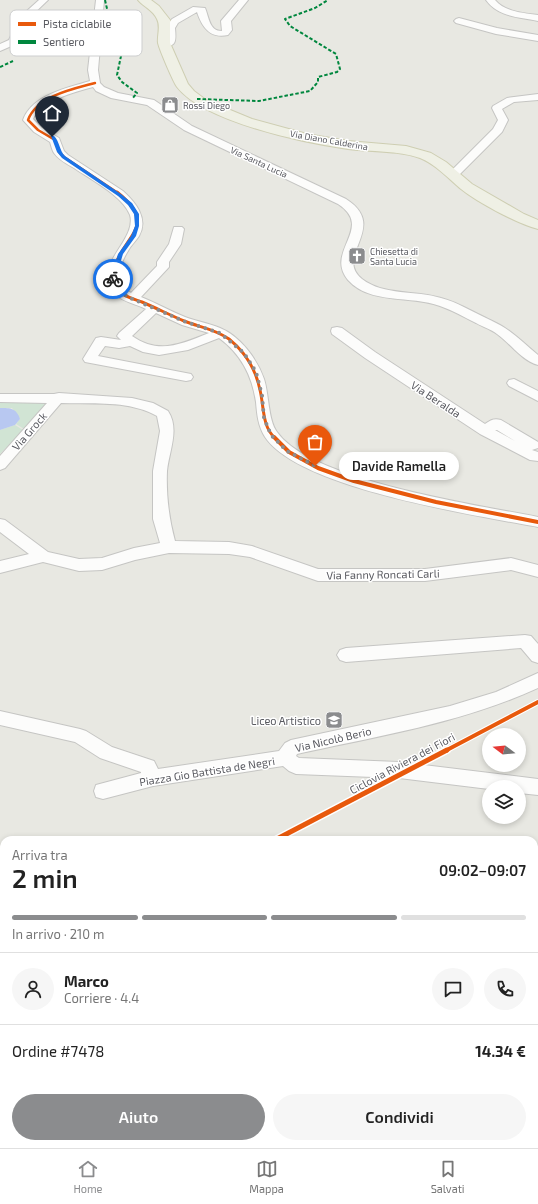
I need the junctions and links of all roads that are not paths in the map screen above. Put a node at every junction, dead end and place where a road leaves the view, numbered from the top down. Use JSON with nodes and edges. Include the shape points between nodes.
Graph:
{"nodes":[{"id":1,"x":44,"y":0,"type":"edge"},
{"id":2,"x":144,"y":0,"type":"edge"},
{"id":3,"x":244,"y":0,"type":"edge"},
{"id":4,"x":490,"y":0,"type":"edge"},
{"id":5,"x":33,"y":10,"type":"edge"},
{"id":6,"x":538,"y":18,"type":"edge"},
{"id":7,"x":459,"y":21,"type":"dead end"},
{"id":8,"x":538,"y":38,"type":"edge"},
{"id":9,"x":10,"y":43,"type":"edge"},
{"id":10,"x":164,"y":43,"type":"junction"},
{"id":11,"x":0,"y":48,"type":"edge"},
{"id":12,"x":95,"y":56,"type":"edge"},
{"id":13,"x":95,"y":83,"type":"junction"},
{"id":14,"x":538,"y":97,"type":"edge"},
{"id":15,"x":508,"y":102,"type":"junction"},
{"id":16,"x":538,"y":104,"type":"edge"},
{"id":17,"x":453,"y":175,"type":"junction"},
{"id":18,"x":538,"y":225,"type":"edge"},
{"id":19,"x":178,"y":229,"type":"dead end"},
{"id":20,"x":132,"y":299,"type":"junction"},
{"id":21,"x":154,"y":308,"type":"junction"},
{"id":22,"x":337,"y":331,"type":"dead end"},
{"id":23,"x":220,"y":333,"type":"junction"},
{"id":24,"x":131,"y":342,"type":"junction"},
{"id":25,"x":520,"y":346,"type":"junction"},
{"id":26,"x":538,"y":352,"type":"edge"},
{"id":27,"x":538,"y":361,"type":"edge"},
{"id":28,"x":186,"y":377,"type":"dead end"},
{"id":29,"x":514,"y":383,"type":"dead end"},
{"id":30,"x":58,"y":397,"type":"junction"},
{"id":31,"x":538,"y":397,"type":"edge"},
{"id":32,"x":0,"y":398,"type":"edge"},
{"id":33,"x":537,"y":452,"type":"edge"},
{"id":34,"x":0,"y":465,"type":"edge"},
{"id":35,"x":538,"y":522,"type":"edge"},
{"id":36,"x":0,"y":524,"type":"edge"},
{"id":37,"x":169,"y":547,"type":"junction"},
{"id":38,"x":43,"y":556,"type":"junction"},
{"id":39,"x":0,"y":567,"type":"edge"},
{"id":40,"x":538,"y":571,"type":"edge"},
{"id":41,"x":346,"y":655,"type":"dead end"},
{"id":42,"x":538,"y":656,"type":"edge"},
{"id":43,"x":538,"y":680,"type":"edge"},
{"id":44,"x":0,"y":718,"type":"edge"},
{"id":45,"x":287,"y":757,"type":"junction"},
{"id":46,"x":153,"y":778,"type":"junction"},
{"id":47,"x":538,"y":787,"type":"edge"},
{"id":48,"x":103,"y":791,"type":"dead end"}],
"edges":[{"from":1,"to":5,"type":"street"},
{"from":2,"to":10,"type":"main road","name":"Via Diano Calderina","via":[[162,15]]},
{"from":3,"to":10,"type":"street","via":[[226,21],[225,33],[216,33],[209,28],[202,10],[196,9],[175,21],[170,28],[171,41]]},
{"from":4,"to":6,"type":"street","via":[[499,9]]},
{"from":7,"to":8,"type":"street"},
{"from":9,"to":11,"type":"street"},
{"from":10,"to":17,"type":"main road","name":"Via Diano Calderina","via":[[182,85],[206,105],[247,122],[306,138],[360,147],[406,150],[426,156]]},
{"from":12,"to":13,"type":"street"},
{"from":13,"to":20,"type":"street","via":[[63,92],[33,109],[28,118],[31,124],[55,140],[59,152],[64,157],[130,204],[136,214],[137,226],[120,254],[113,276],[118,290]]},
{"from":13,"to":25,"type":"street","name":"Via Santa Lucia","via":[[110,95],[154,104],[188,128],[328,194],[348,206],[355,215],[358,231],[345,263],[348,272],[362,285],[390,295],[440,301],[499,330]]},
{"from":14,"to":15,"type":"street","via":[[517,97]]},
{"from":15,"to":16,"type":"street"},
{"from":15,"to":17,"type":"street","via":[[496,108],[503,120],[498,130]]},
{"from":17,"to":18,"type":"main road","name":"Via Diano Calderina","via":[[483,197]]},
{"from":19,"to":20,"type":"street","via":[[163,266]]},
{"from":20,"to":21,"type":"street"},
{"from":21,"to":23,"type":"street"},
{"from":21,"to":24,"type":"street","via":[[124,336]]},
{"from":22,"to":33,"type":"street","name":"Via Beralda","via":[[485,431]]},
{"from":23,"to":24,"type":"street","via":[[173,350],[157,350]]},
{"from":23,"to":35,"type":"street","via":[[244,353],[256,372],[264,418],[271,435],[287,451],[323,469],[381,490]]},
{"from":24,"to":28,"type":"street","via":[[118,344],[101,341],[90,359]]},
{"from":25,"to":26,"type":"street","name":"Via Santa Lucia"},
{"from":25,"to":27,"type":"street","name":"Via Santa Lucia"},
{"from":29,"to":31,"type":"street"},
{"from":30,"to":32,"type":"street"},
{"from":30,"to":34,"type":"street","name":"Via Grock"},
{"from":30,"to":37,"type":"street","via":[[136,402],[153,407],[163,414],[166,431],[160,471],[161,518]]},
{"from":36,"to":38,"type":"street","name":"Via Fanny Roncati Carli"},
{"from":37,"to":38,"type":"street","name":"Via Fanny Roncati Carli","via":[[92,565],[79,565]]},
{"from":37,"to":40,"type":"street","name":"Via Fanny Roncati Carli","via":[[229,548],[252,552],[298,569],[337,576],[425,575],[511,564]]},
{"from":38,"to":39,"type":"street","name":"Via Fanny Roncati Carli"},
{"from":41,"to":42,"type":"street","via":[[525,642]]},
{"from":43,"to":45,"type":"street","name":"Via Nicolò Berio","via":[[501,697],[450,713],[292,748],[288,751]]},
{"from":44,"to":46,"type":"street","via":[[80,736],[106,753],[147,766]]},
{"from":45,"to":46,"type":"street","name":"Piazza Gio Battista de Negri"},
{"from":45,"to":47,"type":"street","name":"Via Nicolò Berio","via":[[296,766],[399,770]]},
{"from":46,"to":48,"type":"street","name":"Piazza Gio Battista de Negri"}]}
